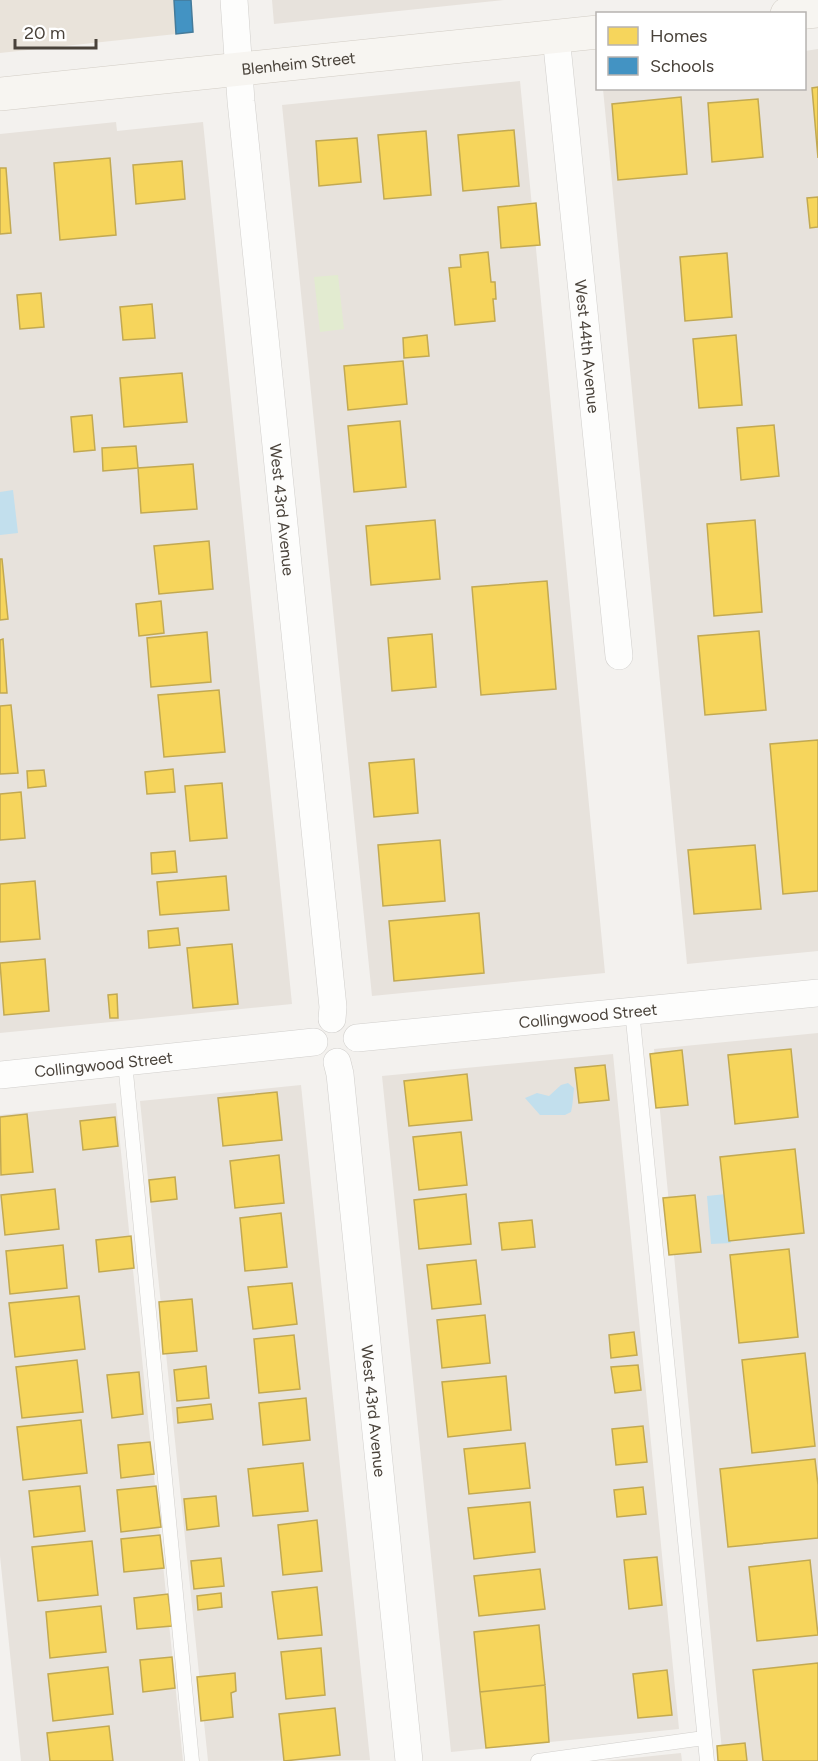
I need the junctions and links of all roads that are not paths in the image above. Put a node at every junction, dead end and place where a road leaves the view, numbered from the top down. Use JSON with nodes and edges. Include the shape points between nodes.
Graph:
{"nodes":[{"id":1,"x":234,"y":0,"type":"edge"},
{"id":2,"x":818,"y":10,"type":"edge"},
{"id":3,"x":802,"y":12,"type":"edge"},
{"id":4,"x":596,"y":32,"type":"edge"},
{"id":5,"x":556,"y":36,"type":"junction"},
{"id":6,"x":239,"y":69,"type":"junction"},
{"id":7,"x":0,"y":94,"type":"edge"},
{"id":8,"x":619,"y":656,"type":"dead end"},
{"id":9,"x":818,"y":993,"type":"edge"},
{"id":10,"x":632,"y":1010,"type":"junction"},
{"id":11,"x":332,"y":1019,"type":"junction"},
{"id":12,"x":357,"y":1038,"type":"junction"},
{"id":13,"x":314,"y":1042,"type":"junction"},
{"id":14,"x":125,"y":1062,"type":"junction"},
{"id":15,"x":337,"y":1062,"type":"junction"},
{"id":16,"x":0,"y":1075,"type":"edge"},
{"id":17,"x":704,"y":1738,"type":"junction"},
{"id":18,"x":192,"y":1761,"type":"edge"},
{"id":19,"x":409,"y":1761,"type":"edge"},
{"id":20,"x":538,"y":1761,"type":"edge"},
{"id":21,"x":707,"y":1761,"type":"edge"}],
"edges":[{"from":1,"to":6,"type":"street","name":"West 43rd Avenue"},
{"from":2,"to":3,"type":"street"},
{"from":4,"to":5,"type":"street","name":"Blenheim Street"},
{"from":5,"to":6,"type":"street","name":"Blenheim Street"},
{"from":5,"to":8,"type":"street","name":"West 44th Avenue"},
{"from":6,"to":7,"type":"street","name":"Blenheim Street"},
{"from":6,"to":11,"type":"street","name":"West 43rd Avenue"},
{"from":9,"to":10,"type":"street","name":"Collingwood Street"},
{"from":10,"to":12,"type":"street","name":"Collingwood Street"},
{"from":10,"to":17,"type":"lane"},
{"from":11,"to":12,"type":"street","via":[[349,1023]]},
{"from":11,"to":13,"type":"street","via":[[319,1027]]},
{"from":12,"to":15,"type":"street","via":[[353,1055]]},
{"from":13,"to":14,"type":"street","name":"Collingwood Street"},
{"from":13,"to":15,"type":"street","via":[[321,1057]]},
{"from":14,"to":16,"type":"street","name":"Collingwood Street"},
{"from":14,"to":18,"type":"lane"},
{"from":15,"to":19,"type":"street","name":"West 43rd Avenue"},
{"from":17,"to":20,"type":"lane"},
{"from":17,"to":21,"type":"lane"}]}
